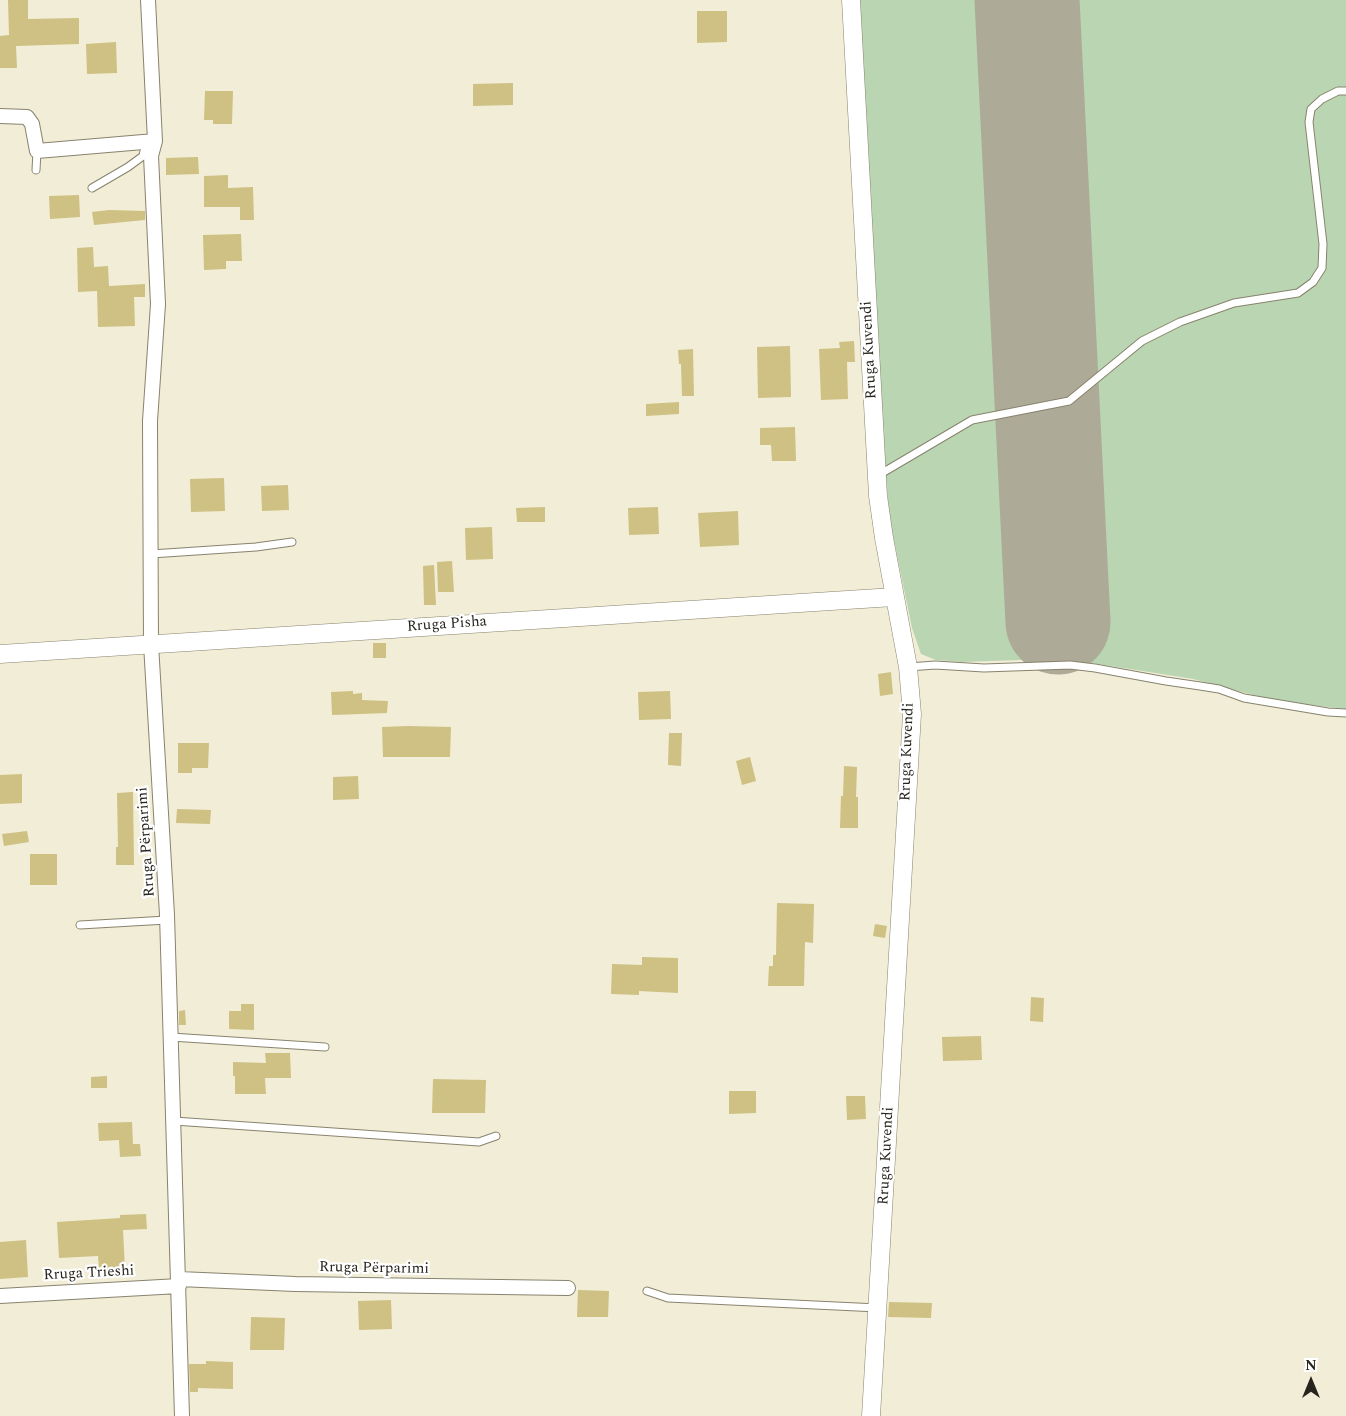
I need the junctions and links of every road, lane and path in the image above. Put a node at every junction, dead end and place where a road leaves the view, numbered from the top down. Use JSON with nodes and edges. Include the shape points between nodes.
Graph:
{"nodes":[{"id":1,"x":148,"y":0,"type":"edge"},
{"id":2,"x":851,"y":0,"type":"edge"},
{"id":3,"x":1346,"y":91,"type":"edge"},
{"id":4,"x":0,"y":116,"type":"edge"},
{"id":5,"x":150,"y":141,"type":"junction"},
{"id":6,"x":37,"y":151,"type":"junction"},
{"id":7,"x":36,"y":170,"type":"dead end"},
{"id":8,"x":92,"y":188,"type":"dead end"},
{"id":9,"x":877,"y":476,"type":"junction"},
{"id":10,"x":292,"y":542,"type":"dead end"},
{"id":11,"x":151,"y":554,"type":"junction"},
{"id":12,"x":894,"y":596,"type":"junction"},
{"id":13,"x":151,"y":644,"type":"junction"},
{"id":14,"x":0,"y":654,"type":"edge"},
{"id":15,"x":908,"y":667,"type":"junction"},
{"id":16,"x":1346,"y":714,"type":"edge"},
{"id":17,"x":168,"y":920,"type":"junction"},
{"id":18,"x":80,"y":925,"type":"dead end"},
{"id":19,"x":171,"y":1037,"type":"junction"},
{"id":20,"x":325,"y":1047,"type":"dead end"},
{"id":21,"x":174,"y":1121,"type":"junction"},
{"id":22,"x":496,"y":1136,"type":"dead end"},
{"id":23,"x":179,"y":1282,"type":"junction"},
{"id":24,"x":568,"y":1288,"type":"dead end"},
{"id":25,"x":647,"y":1291,"type":"dead end"},
{"id":26,"x":0,"y":1296,"type":"edge"},
{"id":27,"x":879,"y":1308,"type":"junction"},
{"id":28,"x":182,"y":1416,"type":"edge"},
{"id":29,"x":872,"y":1416,"type":"edge"}],
"edges":[{"from":1,"to":5,"type":"street","name":"Rruga Përparimi"},
{"from":2,"to":9,"type":"street","name":"Rruga Kuvendi"},
{"from":3,"to":9,"type":"lane","via":[[1338,91],[1311,109],[1309,122],[1323,244],[1322,268],[1313,282],[1298,293],[1234,304],[1180,322],[1142,341],[1069,401],[972,420]]},
{"from":4,"to":6,"type":"street","via":[[27,117],[32,124]]},
{"from":5,"to":6,"type":"street"},
{"from":5,"to":8,"type":"lane","via":[[143,156]]},
{"from":5,"to":11,"type":"street","name":"Rruga Përparimi","via":[[158,304],[150,421]]},
{"from":6,"to":7,"type":"lane"},
{"from":9,"to":12,"type":"street","name":"Rruga Kuvendi"},
{"from":10,"to":11,"type":"lane"},
{"from":11,"to":13,"type":"street","name":"Rruga Përparimi"},
{"from":12,"to":13,"type":"street","name":"Rruga Pisha"},
{"from":12,"to":15,"type":"street","name":"Rruga Kuvendi"},
{"from":13,"to":14,"type":"street","name":"Rruga Pisha"},
{"from":13,"to":17,"type":"street","name":"Rruga Përparimi"},
{"from":15,"to":16,"type":"lane","via":[[1095,668],[1218,689],[1244,698]]},
{"from":15,"to":27,"type":"street","name":"Rruga Kuvendi","via":[[912,714]]},
{"from":17,"to":18,"type":"lane"},
{"from":17,"to":19,"type":"street","name":"Rruga Përparimi"},
{"from":19,"to":20,"type":"lane"},
{"from":19,"to":21,"type":"street","name":"Rruga Përparimi"},
{"from":21,"to":22,"type":"lane","via":[[479,1142]]},
{"from":21,"to":23,"type":"street","name":"Rruga Përparimi"},
{"from":23,"to":24,"type":"street","name":"Rruga Përparimi"},
{"from":23,"to":26,"type":"street","name":"Rruga Trieshi"},
{"from":23,"to":28,"type":"street","name":"Rruga Përparimi"},
{"from":25,"to":27,"type":"lane","via":[[668,1298]]},
{"from":27,"to":29,"type":"street","name":"Rruga Kuvendi"}]}
